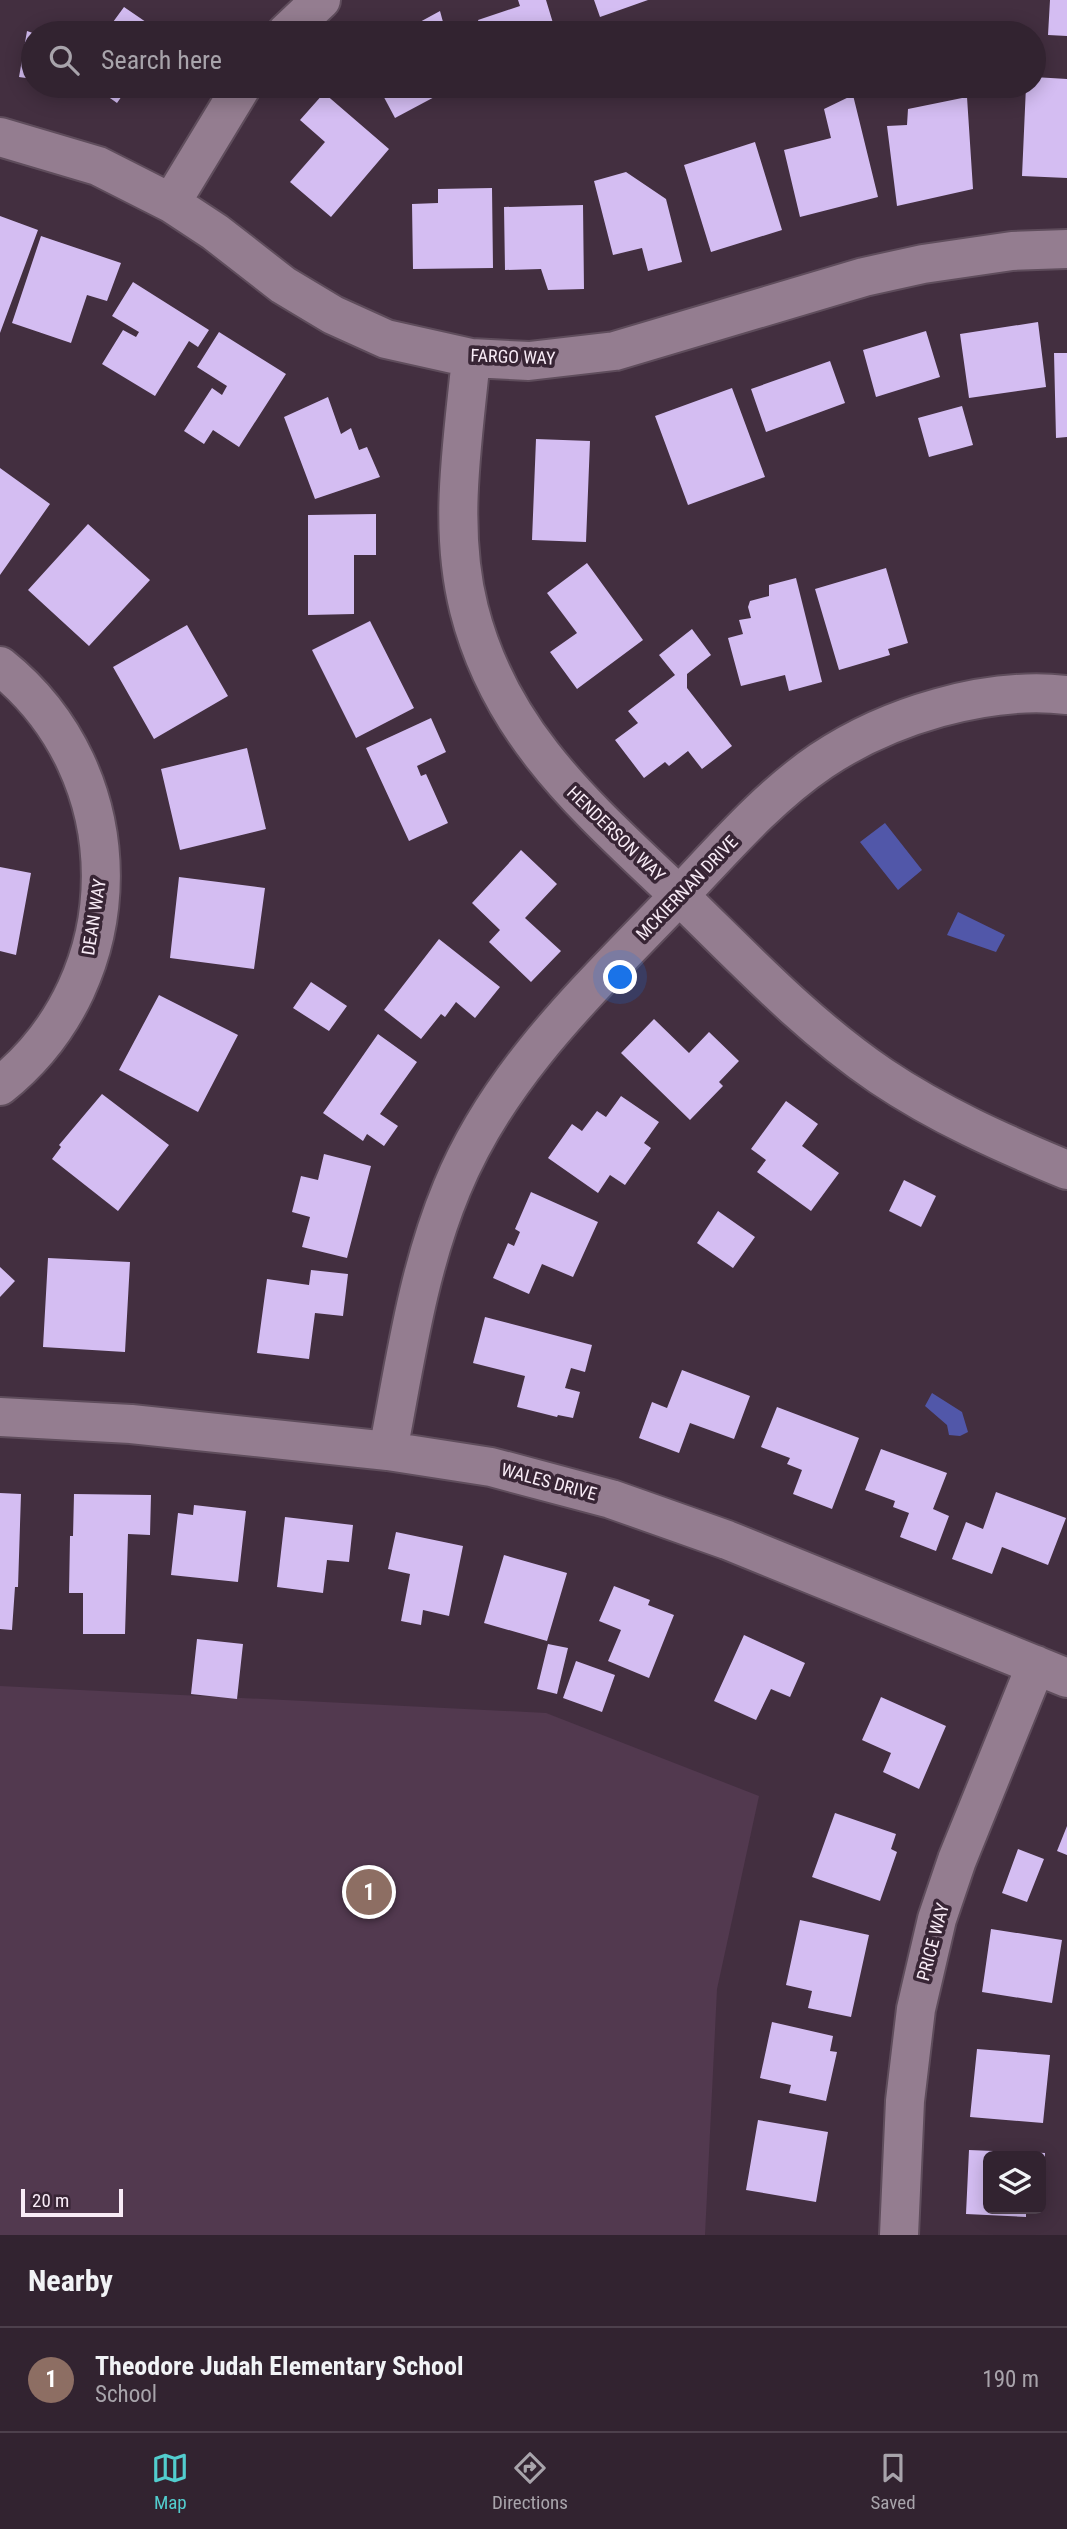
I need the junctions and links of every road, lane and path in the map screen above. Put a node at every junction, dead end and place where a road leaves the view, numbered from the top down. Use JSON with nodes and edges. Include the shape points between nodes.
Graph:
{"nodes":[{"id":1,"x":321,"y":0,"type":"edge"},
{"id":2,"x":299,"y":21,"type":"edge"},
{"id":3,"x":235,"y":98,"type":"edge"},
{"id":4,"x":0,"y":137,"type":"edge"},
{"id":5,"x":171,"y":203,"type":"junction"},
{"id":6,"x":1067,"y":249,"type":"edge"},
{"id":7,"x":471,"y":358,"type":"junction"},
{"id":8,"x":0,"y":666,"type":"edge"},
{"id":9,"x":1067,"y":695,"type":"edge"},
{"id":10,"x":679,"y":896,"type":"junction"},
{"id":11,"x":0,"y":1086,"type":"edge"},
{"id":12,"x":1067,"y":1170,"type":"edge"},
{"id":13,"x":0,"y":1417,"type":"edge"},
{"id":14,"x":388,"y":1451,"type":"junction"},
{"id":15,"x":1051,"y":1671,"type":"edge"},
{"id":16,"x":899,"y":2235,"type":"edge"}],
"edges":[{"from":1,"to":2,"type":"street"},
{"from":3,"to":5,"type":"street"},
{"from":4,"to":5,"type":"street","name":"FARGO WAY","via":[[98,166]]},
{"from":5,"to":7,"type":"street","name":"FARGO WAY","via":[[283,285],[333,315],[386,339]]},
{"from":6,"to":7,"type":"street","name":"FARGO WAY","via":[[1012,251],[911,266],[615,351],[529,361]]},
{"from":7,"to":10,"type":"street","name":"HENDERSON WAY","via":[[457,498],[459,553],[469,609],[486,662],[510,712],[560,780]]},
{"from":8,"to":11,"type":"street","name":"DEAN WAY","via":[[42,704],[73,752],[93,804],[102,860],[102,888],[85,971],[43,1044]]},
{"from":9,"to":10,"type":"street","name":"MCKIERNAN DRIVE","via":[[1003,696],[948,705],[869,733],[821,761],[777,796]]},
{"from":10,"to":12,"type":"street","name":"HENDERSON WAY","via":[[778,992],[860,1061],[940,1111]]},
{"from":10,"to":14,"type":"street","name":"MCKIERNAN DRIVE","via":[[555,1024],[515,1075],[481,1130],[452,1188],[430,1248]]},
{"from":13,"to":14,"type":"street","name":"WALES DRIVE","via":[[131,1424]]},
{"from":14,"to":15,"type":"street","name":"WALES DRIVE","via":[[491,1467],[611,1499],[727,1540]]},
{"from":15,"to":16,"type":"street","name":"PRICE WAY","via":[[957,1860],[937,1919],[916,2009],[905,2101]]}]}
